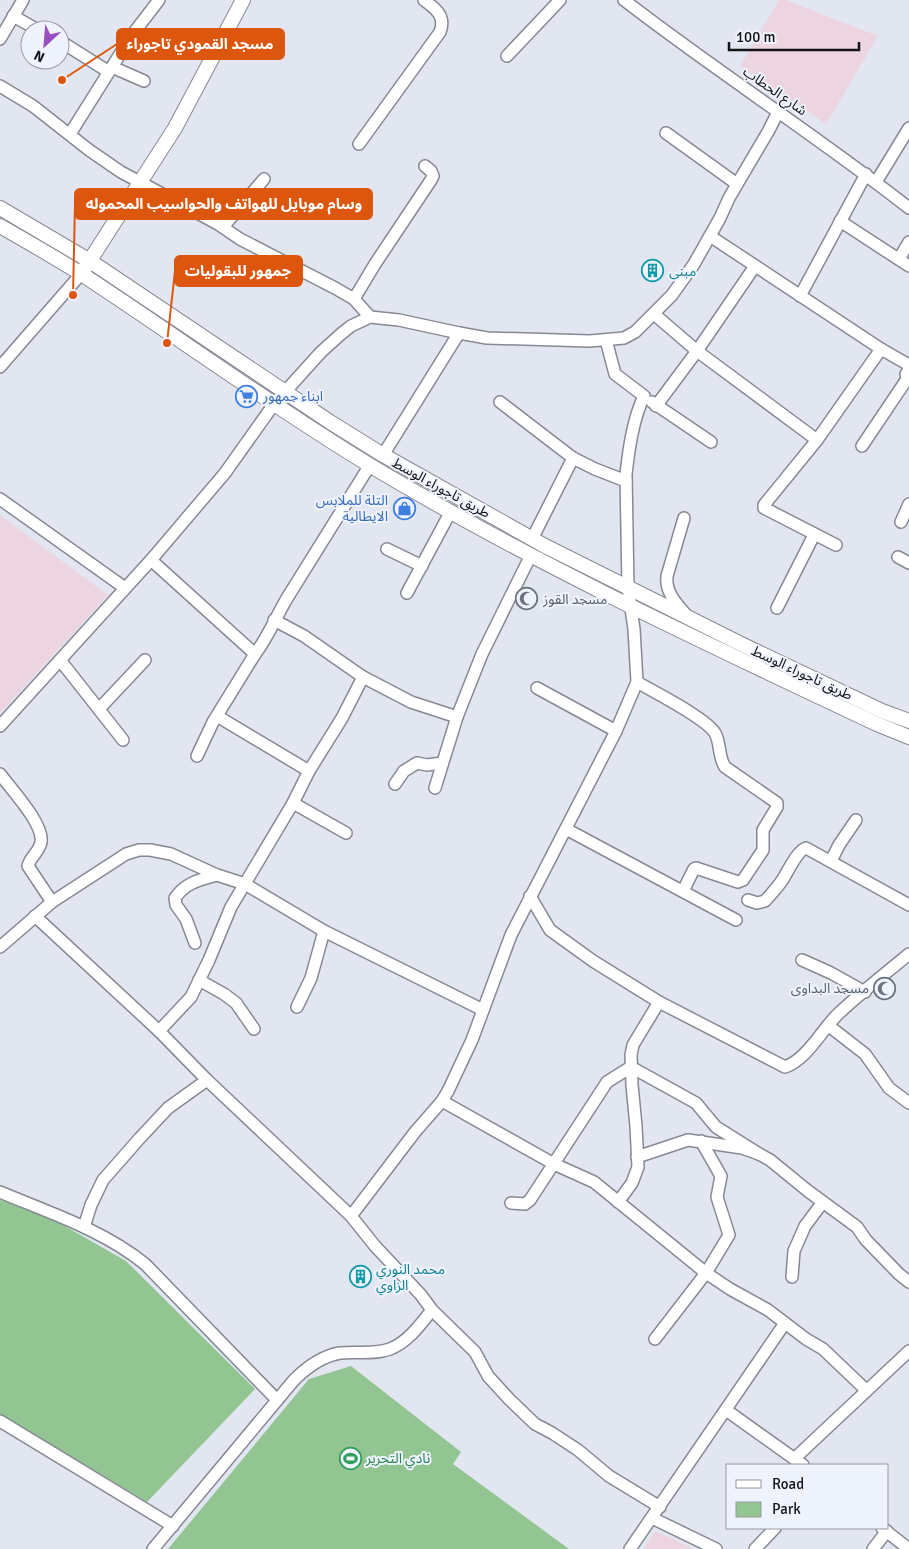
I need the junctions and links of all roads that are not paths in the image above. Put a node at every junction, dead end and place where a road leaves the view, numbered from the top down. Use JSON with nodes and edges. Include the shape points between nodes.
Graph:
{"nodes":[{"id":1,"x":23,"y":0,"type":"edge"},
{"id":2,"x":159,"y":0,"type":"edge"},
{"id":3,"x":424,"y":0,"type":"edge"},
{"id":4,"x":560,"y":0,"type":"edge"},
{"id":5,"x":624,"y":0,"type":"edge"},
{"id":6,"x":240,"y":1,"type":"edge"},
{"id":7,"x":0,"y":12,"type":"edge"},
{"id":8,"x":12,"y":18,"type":"junction"},
{"id":9,"x":20,"y":22,"type":"edge"},
{"id":10,"x":0,"y":39,"type":"edge"},
{"id":11,"x":70,"y":46,"type":"edge"},
{"id":12,"x":507,"y":56,"type":"dead end"},
{"id":13,"x":111,"y":69,"type":"junction"},
{"id":14,"x":144,"y":81,"type":"dead end"},
{"id":15,"x":0,"y":86,"type":"edge"},
{"id":16,"x":778,"y":112,"type":"junction"},
{"id":17,"x":908,"y":131,"type":"edge"},
{"id":18,"x":666,"y":133,"type":"dead end"},
{"id":19,"x":70,"y":134,"type":"junction"},
{"id":20,"x":359,"y":144,"type":"dead end"},
{"id":21,"x":426,"y":166,"type":"dead end"},
{"id":22,"x":866,"y":174,"type":"junction"},
{"id":23,"x":264,"y":178,"type":"dead end"},
{"id":24,"x":876,"y":182,"type":"junction"},
{"id":25,"x":141,"y":184,"type":"junction"},
{"id":26,"x":737,"y":184,"type":"junction"},
{"id":27,"x":0,"y":208,"type":"edge"},
{"id":28,"x":909,"y":208,"type":"edge"},
{"id":29,"x":840,"y":221,"type":"junction"},
{"id":30,"x":0,"y":226,"type":"edge"},
{"id":31,"x":223,"y":227,"type":"junction"},
{"id":32,"x":710,"y":236,"type":"junction"},
{"id":33,"x":909,"y":242,"type":"edge"},
{"id":34,"x":899,"y":260,"type":"junction"},
{"id":35,"x":90,"y":261,"type":"junction"},
{"id":36,"x":755,"y":266,"type":"junction"},
{"id":37,"x":909,"y":266,"type":"edge"},
{"id":38,"x":81,"y":274,"type":"junction"},
{"id":39,"x":800,"y":296,"type":"junction"},
{"id":40,"x":354,"y":299,"type":"junction"},
{"id":41,"x":654,"y":314,"type":"junction"},
{"id":42,"x":370,"y":318,"type":"junction"},
{"id":43,"x":459,"y":334,"type":"junction"},
{"id":44,"x":606,"y":340,"type":"junction"},
{"id":45,"x":881,"y":349,"type":"junction"},
{"id":46,"x":697,"y":351,"type":"junction"},
{"id":47,"x":909,"y":365,"type":"edge"},
{"id":48,"x":0,"y":367,"type":"edge"},
{"id":49,"x":908,"y":377,"type":"edge"},
{"id":50,"x":284,"y":393,"type":"junction"},
{"id":51,"x":644,"y":396,"type":"junction"},
{"id":52,"x":500,"y":402,"type":"dead end"},
{"id":53,"x":274,"y":404,"type":"junction"},
{"id":54,"x":656,"y":406,"type":"junction"},
{"id":55,"x":817,"y":440,"type":"junction"},
{"id":56,"x":711,"y":442,"type":"dead end"},
{"id":57,"x":862,"y":446,"type":"dead end"},
{"id":58,"x":383,"y":455,"type":"junction"},
{"id":59,"x":573,"y":458,"type":"junction"},
{"id":60,"x":370,"y":466,"type":"junction"},
{"id":61,"x":626,"y":482,"type":"junction"},
{"id":62,"x":0,"y":499,"type":"edge"},
{"id":63,"x":909,"y":504,"type":"edge"},
{"id":64,"x":451,"y":511,"type":"junction"},
{"id":65,"x":684,"y":518,"type":"dead end"},
{"id":66,"x":901,"y":522,"type":"dead end"},
{"id":67,"x":814,"y":535,"type":"junction"},
{"id":68,"x":532,"y":539,"type":"junction"},
{"id":69,"x":836,"y":545,"type":"dead end"},
{"id":70,"x":386,"y":549,"type":"dead end"},
{"id":71,"x":531,"y":555,"type":"junction"},
{"id":72,"x":898,"y":557,"type":"dead end"},
{"id":73,"x":151,"y":560,"type":"junction"},
{"id":74,"x":909,"y":563,"type":"edge"},
{"id":75,"x":422,"y":566,"type":"junction"},
{"id":76,"x":126,"y":588,"type":"junction"},
{"id":77,"x":628,"y":588,"type":"junction"},
{"id":78,"x":407,"y":593,"type":"dead end"},
{"id":79,"x":630,"y":606,"type":"junction"},
{"id":80,"x":777,"y":608,"type":"dead end"},
{"id":81,"x":689,"y":619,"type":"junction"},
{"id":82,"x":274,"y":620,"type":"junction"},
{"id":83,"x":255,"y":654,"type":"junction"},
{"id":84,"x":60,"y":660,"type":"junction"},
{"id":85,"x":146,"y":660,"type":"dead end"},
{"id":86,"x":363,"y":677,"type":"junction"},
{"id":87,"x":637,"y":682,"type":"junction"},
{"id":88,"x":537,"y":688,"type":"dead end"},
{"id":89,"x":99,"y":709,"type":"junction"},
{"id":90,"x":217,"y":716,"type":"junction"},
{"id":91,"x":457,"y":717,"type":"junction"},
{"id":92,"x":909,"y":721,"type":"edge"},
{"id":93,"x":0,"y":726,"type":"edge"},
{"id":94,"x":616,"y":731,"type":"junction"},
{"id":95,"x":909,"y":737,"type":"edge"},
{"id":96,"x":123,"y":740,"type":"dead end"},
{"id":97,"x":197,"y":756,"type":"dead end"},
{"id":98,"x":442,"y":763,"type":"junction"},
{"id":99,"x":309,"y":771,"type":"junction"},
{"id":100,"x":0,"y":774,"type":"edge"},
{"id":101,"x":395,"y":784,"type":"dead end"},
{"id":102,"x":435,"y":788,"type":"dead end"},
{"id":103,"x":293,"y":803,"type":"junction"},
{"id":104,"x":856,"y":820,"type":"dead end"},
{"id":105,"x":566,"y":829,"type":"junction"},
{"id":106,"x":346,"y":833,"type":"dead end"},
{"id":107,"x":831,"y":861,"type":"junction"},
{"id":108,"x":217,"y":875,"type":"junction"},
{"id":109,"x":245,"y":884,"type":"junction"},
{"id":110,"x":683,"y":891,"type":"junction"},
{"id":111,"x":530,"y":896,"type":"junction"},
{"id":112,"x":748,"y":900,"type":"dead end"},
{"id":113,"x":52,"y":902,"type":"junction"},
{"id":114,"x":909,"y":905,"type":"edge"},
{"id":115,"x":35,"y":916,"type":"junction"},
{"id":116,"x":736,"y":920,"type":"dead end"},
{"id":117,"x":324,"y":931,"type":"junction"},
{"id":118,"x":195,"y":943,"type":"dead end"},
{"id":119,"x":0,"y":947,"type":"edge"},
{"id":120,"x":909,"y":954,"type":"edge"},
{"id":121,"x":802,"y":960,"type":"dead end"},
{"id":122,"x":199,"y":980,"type":"junction"},
{"id":123,"x":865,"y":992,"type":"junction"},
{"id":124,"x":659,"y":1002,"type":"junction"},
{"id":125,"x":297,"y":1007,"type":"dead end"},
{"id":126,"x":483,"y":1010,"type":"junction"},
{"id":127,"x":829,"y":1026,"type":"junction"},
{"id":128,"x":254,"y":1029,"type":"dead end"},
{"id":129,"x":159,"y":1031,"type":"junction"},
{"id":130,"x":631,"y":1067,"type":"junction"},
{"id":131,"x":207,"y":1080,"type":"junction"},
{"id":132,"x":442,"y":1101,"type":"junction"},
{"id":133,"x":909,"y":1104,"type":"edge"},
{"id":134,"x":701,"y":1140,"type":"junction"},
{"id":135,"x":759,"y":1154,"type":"junction"},
{"id":136,"x":637,"y":1157,"type":"junction"},
{"id":137,"x":554,"y":1164,"type":"junction"},
{"id":138,"x":0,"y":1192,"type":"edge"},
{"id":139,"x":618,"y":1202,"type":"junction"},
{"id":140,"x":824,"y":1202,"type":"junction"},
{"id":141,"x":511,"y":1203,"type":"dead end"},
{"id":142,"x":351,"y":1216,"type":"junction"},
{"id":143,"x":84,"y":1228,"type":"junction"},
{"id":144,"x":706,"y":1273,"type":"junction"},
{"id":145,"x":792,"y":1277,"type":"dead end"},
{"id":146,"x":909,"y":1282,"type":"edge"},
{"id":147,"x":432,"y":1310,"type":"junction"},
{"id":148,"x":786,"y":1323,"type":"junction"},
{"id":149,"x":655,"y":1340,"type":"dead end"},
{"id":150,"x":909,"y":1351,"type":"edge"},
{"id":151,"x":866,"y":1390,"type":"junction"},
{"id":152,"x":277,"y":1400,"type":"junction"},
{"id":153,"x":726,"y":1410,"type":"junction"},
{"id":154,"x":0,"y":1421,"type":"edge"},
{"id":155,"x":799,"y":1462,"type":"edge"},
{"id":156,"x":660,"y":1507,"type":"junction"},
{"id":157,"x":652,"y":1518,"type":"junction"},
{"id":158,"x":173,"y":1526,"type":"junction"},
{"id":159,"x":774,"y":1529,"type":"edge"},
{"id":160,"x":884,"y":1530,"type":"edge"},
{"id":161,"x":153,"y":1549,"type":"edge"},
{"id":162,"x":630,"y":1549,"type":"edge"},
{"id":163,"x":716,"y":1549,"type":"edge"},
{"id":164,"x":755,"y":1549,"type":"edge"},
{"id":165,"x":873,"y":1549,"type":"edge"},
{"id":166,"x":909,"y":1549,"type":"edge"}],
"edges":[{"from":1,"to":8,"type":"street"},
{"from":2,"to":13,"type":"street"},
{"from":3,"to":20,"type":"street","via":[[442,18],[440,32]]},
{"from":4,"to":12,"type":"street"},
{"from":5,"to":16,"type":"street","name":"شارع الحطاب"},
{"from":6,"to":25,"type":"main road","via":[[180,120]]},
{"from":7,"to":8,"type":"street"},
{"from":8,"to":9,"type":"street"},
{"from":8,"to":10,"type":"street"},
{"from":11,"to":13,"type":"street"},
{"from":13,"to":14,"type":"street"},
{"from":13,"to":19,"type":"street"},
{"from":15,"to":19,"type":"street"},
{"from":16,"to":22,"type":"street","name":"شارع الحطاب"},
{"from":16,"to":26,"type":"street"},
{"from":17,"to":24,"type":"street"},
{"from":18,"to":26,"type":"street"},
{"from":19,"to":25,"type":"street","via":[[94,154]]},
{"from":21,"to":40,"type":"street","via":[[433,176],[431,180]]},
{"from":22,"to":24,"type":"street","name":"شارع الحطاب"},
{"from":22,"to":29,"type":"street"},
{"from":23,"to":31,"type":"street"},
{"from":24,"to":28,"type":"street","name":"شارع الحطاب"},
{"from":25,"to":31,"type":"street"},
{"from":25,"to":35,"type":"main road"},
{"from":26,"to":32,"type":"street"},
{"from":27,"to":35,"type":"main road","name":"طريق تاجوراء الوسط"},
{"from":29,"to":34,"type":"street"},
{"from":29,"to":39,"type":"street"},
{"from":30,"to":38,"type":"main road"},
{"from":31,"to":40,"type":"street"},
{"from":32,"to":36,"type":"street"},
{"from":32,"to":41,"type":"street","via":[[672,296]]},
{"from":33,"to":34,"type":"street"},
{"from":34,"to":37,"type":"street"},
{"from":35,"to":38,"type":"main road"},
{"from":35,"to":50,"type":"main road","name":"طريق تاجوراء الوسط"},
{"from":36,"to":39,"type":"street"},
{"from":36,"to":46,"type":"street"},
{"from":38,"to":48,"type":"street"},
{"from":38,"to":53,"type":"main road"},
{"from":39,"to":45,"type":"street"},
{"from":40,"to":42,"type":"street"},
{"from":41,"to":44,"type":"street","via":[[636,332],[624,338]]},
{"from":41,"to":46,"type":"street"},
{"from":42,"to":43,"type":"street","via":[[399,320]]},
{"from":42,"to":50,"type":"street","via":[[351,326],[331,342]]},
{"from":43,"to":44,"type":"street","via":[[488,338]]},
{"from":43,"to":58,"type":"street"},
{"from":44,"to":51,"type":"street","via":[[615,374]]},
{"from":45,"to":47,"type":"street"},
{"from":45,"to":55,"type":"street"},
{"from":46,"to":54,"type":"street"},
{"from":46,"to":55,"type":"street"},
{"from":49,"to":57,"type":"street"},
{"from":50,"to":53,"type":"street"},
{"from":50,"to":58,"type":"main road","name":"طريق تاجوراء الوسط"},
{"from":51,"to":54,"type":"street"},
{"from":51,"to":61,"type":"street","via":[[638,408]]},
{"from":52,"to":59,"type":"street"},
{"from":53,"to":60,"type":"main road"},
{"from":53,"to":73,"type":"street","via":[[225,473]]},
{"from":54,"to":56,"type":"street"},
{"from":55,"to":67,"type":"street","via":[[764,507]]},
{"from":58,"to":68,"type":"main road","name":"طريق تاجوراء الوسط"},
{"from":59,"to":61,"type":"street"},
{"from":59,"to":68,"type":"street"},
{"from":60,"to":64,"type":"main road"},
{"from":60,"to":82,"type":"street"},
{"from":61,"to":77,"type":"street"},
{"from":62,"to":76,"type":"street"},
{"from":63,"to":66,"type":"street"},
{"from":64,"to":71,"type":"main road"},
{"from":64,"to":75,"type":"street"},
{"from":65,"to":81,"type":"street","via":[[666,583],[668,592]]},
{"from":67,"to":69,"type":"street"},
{"from":67,"to":80,"type":"street"},
{"from":68,"to":77,"type":"main road","name":"طريق تاجوراء الوسط"},
{"from":70,"to":75,"type":"street"},
{"from":71,"to":79,"type":"main road"},
{"from":71,"to":91,"type":"street","via":[[482,654]]},
{"from":72,"to":74,"type":"street"},
{"from":73,"to":76,"type":"street"},
{"from":73,"to":83,"type":"street"},
{"from":75,"to":78,"type":"street"},
{"from":76,"to":84,"type":"street"},
{"from":77,"to":79,"type":"street"},
{"from":77,"to":81,"type":"main road","name":"طريق تاجوراء الوسط"},
{"from":79,"to":87,"type":"street"},
{"from":79,"to":95,"type":"main road"},
{"from":81,"to":92,"type":"main road","name":"طريق تاجوراء الوسط"},
{"from":82,"to":83,"type":"street"},
{"from":82,"to":86,"type":"street","via":[[304,636]]},
{"from":83,"to":90,"type":"street"},
{"from":84,"to":89,"type":"street"},
{"from":84,"to":93,"type":"street"},
{"from":85,"to":89,"type":"street"},
{"from":86,"to":91,"type":"street","via":[[410,702]]},
{"from":86,"to":99,"type":"street"},
{"from":87,"to":94,"type":"street"},
{"from":87,"to":110,"type":"street","via":[[704,722],[715,733],[725,767],[777,803],[762,833],[763,850],[743,880],[738,882],[696,868]]},
{"from":88,"to":94,"type":"street"},
{"from":89,"to":96,"type":"street"},
{"from":90,"to":97,"type":"street"},
{"from":90,"to":99,"type":"street"},
{"from":91,"to":98,"type":"street"},
{"from":94,"to":105,"type":"street"},
{"from":98,"to":101,"type":"street","via":[[417,763],[404,771]]},
{"from":98,"to":102,"type":"street"},
{"from":99,"to":103,"type":"street"},
{"from":100,"to":113,"type":"street","via":[[40,831],[40,846],[28,866]]},
{"from":103,"to":106,"type":"street"},
{"from":103,"to":109,"type":"street"},
{"from":104,"to":107,"type":"street"},
{"from":105,"to":110,"type":"street"},
{"from":105,"to":111,"type":"street"},
{"from":107,"to":112,"type":"street","via":[[804,848],[765,901]]},
{"from":107,"to":114,"type":"street"},
{"from":108,"to":109,"type":"street"},
{"from":108,"to":113,"type":"street","via":[[171,854],[138,850],[126,854]]},
{"from":108,"to":118,"type":"street","via":[[189,884],[175,898]]},
{"from":109,"to":117,"type":"street"},
{"from":109,"to":122,"type":"street","via":[[231,907]]},
{"from":110,"to":116,"type":"street"},
{"from":111,"to":124,"type":"street","via":[[550,930]]},
{"from":111,"to":126,"type":"street","via":[[511,935]]},
{"from":113,"to":115,"type":"street"},
{"from":115,"to":119,"type":"street"},
{"from":115,"to":129,"type":"street"},
{"from":117,"to":125,"type":"street","via":[[311,978]]},
{"from":117,"to":126,"type":"street"},
{"from":120,"to":123,"type":"street"},
{"from":121,"to":123,"type":"street"},
{"from":122,"to":128,"type":"street","via":[[236,1003]]},
{"from":122,"to":129,"type":"street","via":[[191,997]]},
{"from":123,"to":127,"type":"street"},
{"from":124,"to":127,"type":"street","via":[[785,1067],[791,1065]]},
{"from":124,"to":130,"type":"street","via":[[633,1045]]},
{"from":126,"to":132,"type":"street"},
{"from":127,"to":133,"type":"street","via":[[865,1054],[889,1088]]},
{"from":129,"to":131,"type":"street"},
{"from":130,"to":135,"type":"street","via":[[696,1103],[716,1127]]},
{"from":130,"to":136,"type":"street"},
{"from":130,"to":137,"type":"street","via":[[607,1082]]},
{"from":131,"to":142,"type":"street"},
{"from":131,"to":143,"type":"street","via":[[168,1108],[103,1180]]},
{"from":132,"to":137,"type":"street"},
{"from":132,"to":142,"type":"street"},
{"from":134,"to":135,"type":"street"},
{"from":134,"to":136,"type":"street","via":[[688,1140]]},
{"from":134,"to":144,"type":"street","via":[[721,1176],[717,1196],[729,1236]]},
{"from":135,"to":140,"type":"street"},
{"from":136,"to":139,"type":"street","via":[[636,1176]]},
{"from":137,"to":139,"type":"street","via":[[589,1179]]},
{"from":137,"to":141,"type":"street","via":[[526,1204]]},
{"from":138,"to":143,"type":"street"},
{"from":139,"to":144,"type":"street"},
{"from":140,"to":145,"type":"street","via":[[805,1226],[794,1251]]},
{"from":140,"to":146,"type":"street","via":[[857,1227]]},
{"from":142,"to":147,"type":"street"},
{"from":143,"to":152,"type":"street","via":[[126,1248],[145,1264]]},
{"from":144,"to":148,"type":"street"},
{"from":144,"to":149,"type":"street"},
{"from":147,"to":152,"type":"street","via":[[414,1333],[388,1350],[339,1353],[309,1366]]},
{"from":147,"to":156,"type":"street","via":[[476,1352],[488,1376],[535,1424]]},
{"from":148,"to":151,"type":"street","via":[[823,1349]]},
{"from":148,"to":153,"type":"street"},
{"from":150,"to":151,"type":"street"},
{"from":151,"to":155,"type":"street"},
{"from":152,"to":158,"type":"street"},
{"from":153,"to":155,"type":"street"},
{"from":153,"to":156,"type":"street"},
{"from":154,"to":158,"type":"street"},
{"from":156,"to":157,"type":"street"},
{"from":157,"to":162,"type":"street"},
{"from":157,"to":163,"type":"street"},
{"from":158,"to":161,"type":"street"},
{"from":159,"to":164,"type":"street"},
{"from":160,"to":165,"type":"street"},
{"from":160,"to":166,"type":"street"}]}
